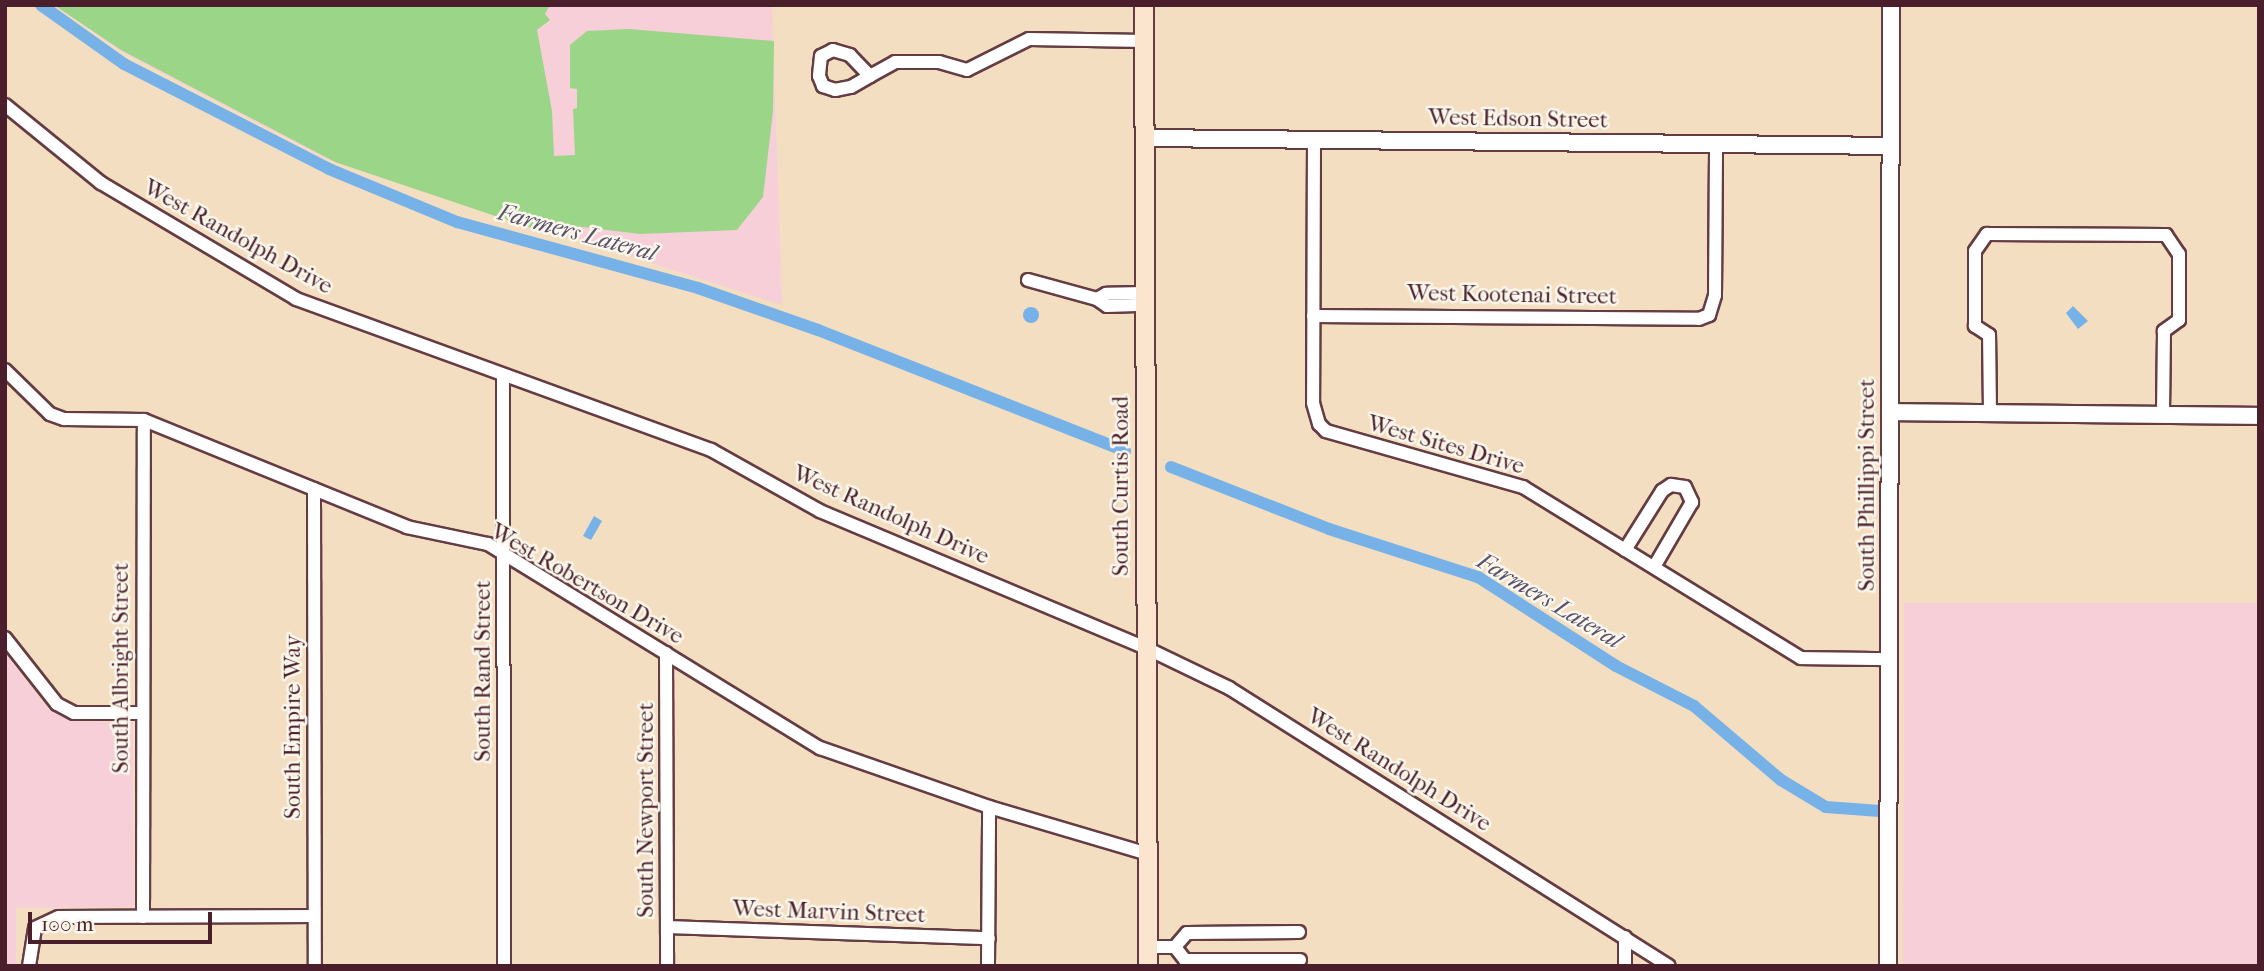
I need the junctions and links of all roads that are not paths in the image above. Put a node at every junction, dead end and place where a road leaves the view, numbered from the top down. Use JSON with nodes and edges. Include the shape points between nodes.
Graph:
{"nodes":[{"id":1,"x":1144,"y":5,"type":"edge"},
{"id":2,"x":1891,"y":5,"type":"edge"},
{"id":3,"x":1144,"y":41,"type":"junction"},
{"id":4,"x":870,"y":76,"type":"dead end"},
{"id":5,"x":5,"y":105,"type":"edge"},
{"id":6,"x":1145,"y":138,"type":"junction"},
{"id":7,"x":1314,"y":139,"type":"junction"},
{"id":8,"x":1716,"y":144,"type":"junction"},
{"id":9,"x":1891,"y":146,"type":"junction"},
{"id":10,"x":1028,"y":281,"type":"dead end"},
{"id":11,"x":1145,"y":299,"type":"junction"},
{"id":12,"x":1313,"y":316,"type":"junction"},
{"id":13,"x":5,"y":370,"type":"edge"},
{"id":14,"x":503,"y":375,"type":"junction"},
{"id":15,"x":1890,"y":412,"type":"junction"},
{"id":16,"x":1990,"y":413,"type":"junction"},
{"id":17,"x":2163,"y":415,"type":"junction"},
{"id":18,"x":2259,"y":416,"type":"edge"},
{"id":19,"x":144,"y":420,"type":"junction"},
{"id":20,"x":314,"y":489,"type":"junction"},
{"id":21,"x":1625,"y":550,"type":"junction"},
{"id":22,"x":504,"y":554,"type":"junction"},
{"id":23,"x":1654,"y":567,"type":"junction"},
{"id":24,"x":5,"y":638,"type":"edge"},
{"id":25,"x":1146,"y":648,"type":"junction"},
{"id":26,"x":666,"y":653,"type":"junction"},
{"id":27,"x":1889,"y":659,"type":"junction"},
{"id":28,"x":142,"y":713,"type":"junction"},
{"id":29,"x":989,"y":807,"type":"junction"},
{"id":30,"x":1148,"y":854,"type":"junction"},
{"id":31,"x":314,"y":916,"type":"junction"},
{"id":32,"x":143,"y":917,"type":"junction"},
{"id":33,"x":667,"y":927,"type":"junction"},
{"id":34,"x":1299,"y":932,"type":"dead end"},
{"id":35,"x":1625,"y":937,"type":"junction"},
{"id":36,"x":989,"y":938,"type":"junction"},
{"id":37,"x":1148,"y":947,"type":"junction"},
{"id":38,"x":1175,"y":947,"type":"junction"},
{"id":39,"x":1300,"y":960,"type":"dead end"},
{"id":40,"x":29,"y":966,"type":"edge"},
{"id":41,"x":314,"y":966,"type":"edge"},
{"id":42,"x":504,"y":966,"type":"edge"},
{"id":43,"x":667,"y":966,"type":"edge"},
{"id":44,"x":988,"y":966,"type":"edge"},
{"id":45,"x":1149,"y":966,"type":"edge"},
{"id":46,"x":1625,"y":966,"type":"edge"},
{"id":47,"x":1670,"y":966,"type":"edge"},
{"id":48,"x":1888,"y":966,"type":"edge"}],
"edges":[{"from":1,"to":3,"type":"main road","name":"South Curtis Road"},
{"from":2,"to":9,"type":"street","name":"South Phillippi Street"},
{"from":3,"to":4,"type":"street","via":[[1029,39],[967,70],[939,62],[895,62]]},
{"from":3,"to":6,"type":"main road","name":"South Curtis Road"},
{"from":5,"to":14,"type":"street","name":"West Randolph Drive","via":[[101,183],[296,299]]},
{"from":6,"to":7,"type":"street","name":"West Edson Street"},
{"from":6,"to":11,"type":"main road","name":"South Curtis Road"},
{"from":7,"to":8,"type":"street","name":"West Edson Street"},
{"from":7,"to":12,"type":"street","name":"West Sites Drive"},
{"from":8,"to":9,"type":"street","name":"West Edson Street"},
{"from":8,"to":12,"type":"street","name":"West Kootenai Street","via":[[1715,295],[1709,315],[1690,320]]},
{"from":9,"to":15,"type":"street","name":"South Phillippi Street"},
{"from":10,"to":11,"type":"street","via":[[1097,299],[1107,306]]},
{"from":11,"to":25,"type":"main road","name":"South Curtis Road"},
{"from":12,"to":21,"type":"street","name":"West Sites Drive","via":[[1313,403],[1326,431],[1518,485]]},
{"from":13,"to":19,"type":"street","name":"West Robertson Drive","via":[[50,414],[64,419]]},
{"from":14,"to":22,"type":"street","name":"South Rand Street"},
{"from":14,"to":25,"type":"street","name":"West Randolph Drive","via":[[710,450],[820,511]]},
{"from":15,"to":16,"type":"street"},
{"from":15,"to":27,"type":"street","name":"South Phillippi Street"},
{"from":16,"to":17,"type":"street"},
{"from":16,"to":17,"type":"street","via":[[1989,335],[1975,326],[1975,251],[1987,234],[2165,235],[2179,254],[2179,320],[2164,331]]},
{"from":17,"to":18,"type":"street"},
{"from":19,"to":20,"type":"street","name":"West Robertson Drive"},
{"from":19,"to":28,"type":"street","name":"South Albright Street"},
{"from":20,"to":22,"type":"street","name":"West Robertson Drive","via":[[407,527],[488,544]]},
{"from":20,"to":31,"type":"street","name":"South Empire Way"},
{"from":21,"to":23,"type":"street","name":"West Sites Drive"},
{"from":21,"to":23,"type":"street","via":[[1662,491],[1671,485],[1685,487],[1692,502]]},
{"from":22,"to":26,"type":"street","name":"West Robertson Drive"},
{"from":22,"to":42,"type":"street","name":"South Rand Street"},
{"from":23,"to":27,"type":"street","name":"West Sites Drive","via":[[1801,658]]},
{"from":24,"to":28,"type":"street","via":[[57,704],[74,713]]},
{"from":25,"to":30,"type":"main road","name":"South Curtis Road"},
{"from":25,"to":35,"type":"street","name":"West Randolph Drive","via":[[1228,688]]},
{"from":26,"to":29,"type":"street","name":"West Robertson Drive","via":[[820,748]]},
{"from":26,"to":33,"type":"street","name":"South Newport Street"},
{"from":27,"to":48,"type":"street","name":"South Phillippi Street"},
{"from":28,"to":32,"type":"street","name":"South Albright Street"},
{"from":29,"to":30,"type":"street","name":"West Robertson Drive"},
{"from":29,"to":36,"type":"street"},
{"from":30,"to":37,"type":"main road","name":"South Curtis Road"},
{"from":31,"to":32,"type":"street"},
{"from":31,"to":41,"type":"street","name":"South Empire Way"},
{"from":32,"to":40,"type":"street","via":[[59,917],[36,928]]},
{"from":33,"to":36,"type":"street","name":"West Marvin Street"},
{"from":33,"to":43,"type":"street","name":"South Newport Street"},
{"from":34,"to":38,"type":"street","via":[[1187,933]]},
{"from":35,"to":46,"type":"street"},
{"from":35,"to":47,"type":"street","name":"West Randolph Drive"},
{"from":36,"to":44,"type":"street"},
{"from":37,"to":38,"type":"street"},
{"from":37,"to":45,"type":"main road","name":"South Curtis Road"},
{"from":38,"to":39,"type":"street","via":[[1185,960]]}]}
